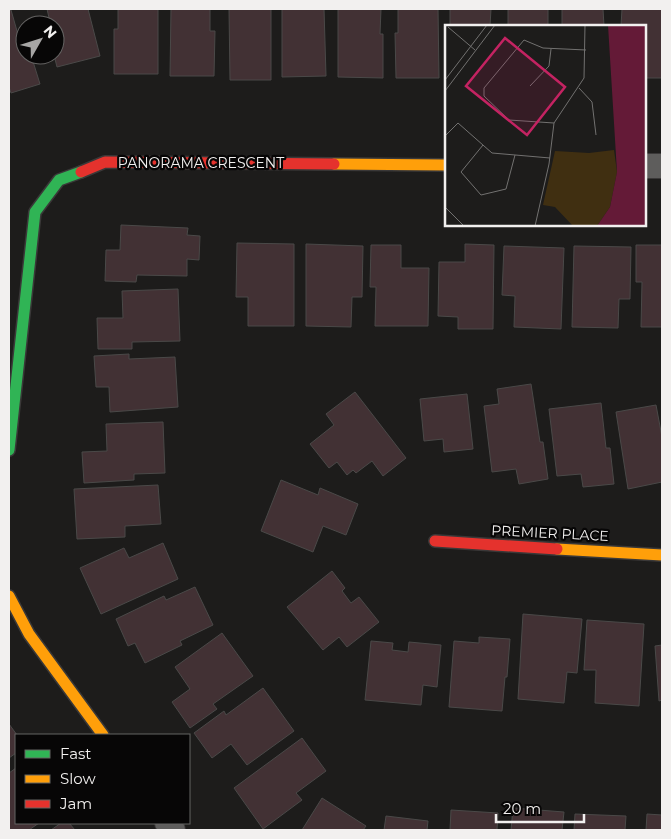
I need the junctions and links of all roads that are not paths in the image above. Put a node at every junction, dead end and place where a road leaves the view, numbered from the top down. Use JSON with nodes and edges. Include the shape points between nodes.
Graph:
{"nodes":[{"id":1,"x":445,"y":165,"type":"edge"},
{"id":2,"x":646,"y":166,"type":"edge"},
{"id":3,"x":662,"y":166,"type":"edge"},
{"id":4,"x":9,"y":450,"type":"edge"},
{"id":5,"x":435,"y":541,"type":"dead end"},
{"id":6,"x":662,"y":555,"type":"edge"},
{"id":7,"x":9,"y":596,"type":"edge"},
{"id":8,"x":102,"y":734,"type":"edge"}],
"edges":[{"from":1,"to":4,"type":"street","name":"PANORAMA CRESCENT","via":[[105,162],[59,180],[36,212]]},
{"from":2,"to":3,"type":"street"},
{"from":5,"to":6,"type":"street","name":"PREMIER PLACE"},
{"from":7,"to":8,"type":"street","via":[[29,634]]}]}
